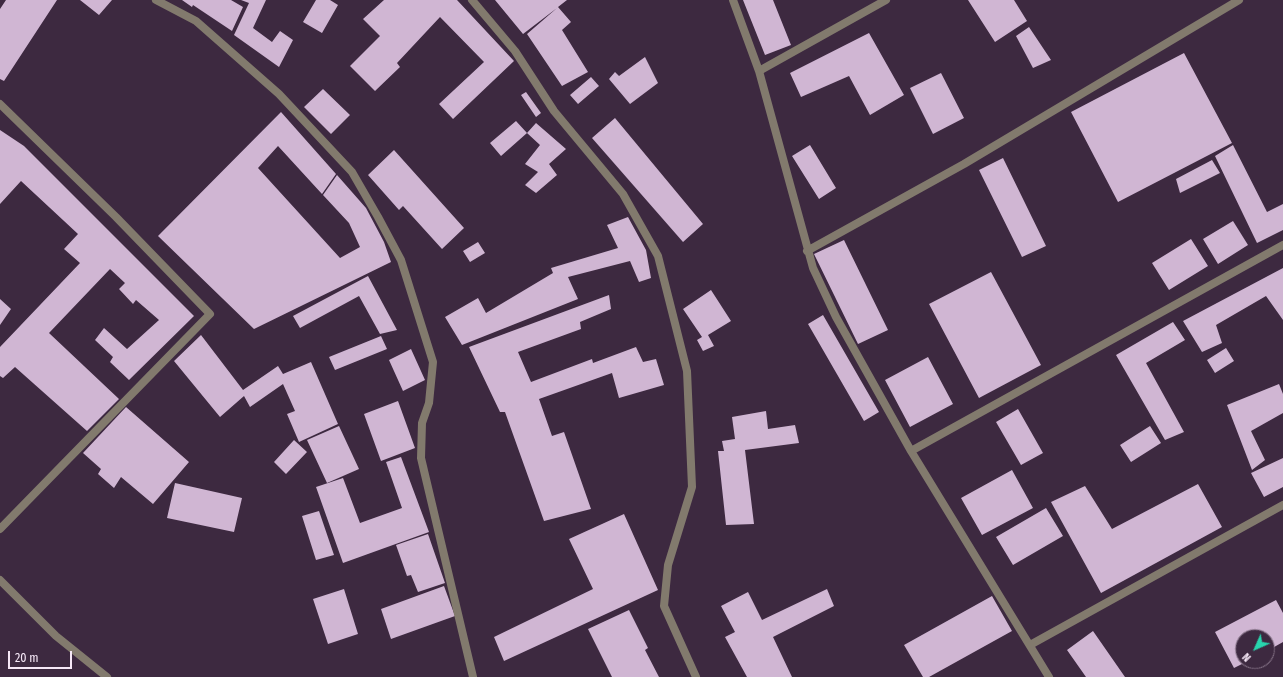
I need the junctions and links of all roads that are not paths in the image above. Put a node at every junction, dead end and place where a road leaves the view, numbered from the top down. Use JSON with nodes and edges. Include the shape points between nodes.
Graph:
{"nodes":[{"id":1,"x":156,"y":0,"type":"edge"},
{"id":2,"x":472,"y":0,"type":"edge"},
{"id":3,"x":733,"y":0,"type":"edge"},
{"id":4,"x":886,"y":0,"type":"edge"},
{"id":5,"x":1238,"y":0,"type":"edge"},
{"id":6,"x":759,"y":71,"type":"junction"},
{"id":7,"x":0,"y":104,"type":"edge"},
{"id":8,"x":1283,"y":245,"type":"edge"},
{"id":9,"x":807,"y":251,"type":"junction"},
{"id":10,"x":911,"y":451,"type":"junction"},
{"id":11,"x":1283,"y":505,"type":"edge"},
{"id":12,"x":0,"y":529,"type":"edge"},
{"id":13,"x":0,"y":580,"type":"edge"},
{"id":14,"x":1030,"y":645,"type":"junction"},
{"id":15,"x":107,"y":677,"type":"edge"},
{"id":16,"x":473,"y":677,"type":"edge"},
{"id":17,"x":696,"y":677,"type":"edge"},
{"id":18,"x":1049,"y":677,"type":"edge"}],
"edges":[{"from":1,"to":16,"type":"street","via":[[196,21],[279,94],[352,172],[401,260],[433,362],[429,403],[422,423],[420,458]]},
{"from":2,"to":17,"type":"street","via":[[515,51],[554,111],[623,194],[658,256],[687,371],[692,487],[668,565],[664,606]]},
{"from":3,"to":6,"type":"street"},
{"from":4,"to":6,"type":"street"},
{"from":5,"to":9,"type":"street","via":[[964,164]]},
{"from":6,"to":9,"type":"street"},
{"from":7,"to":12,"type":"street","via":[[116,217],[210,314]]},
{"from":8,"to":10,"type":"street"},
{"from":9,"to":10,"type":"street","via":[[836,316]]},
{"from":10,"to":14,"type":"street"},
{"from":11,"to":14,"type":"street"},
{"from":13,"to":15,"type":"street","via":[[56,636]]},
{"from":14,"to":18,"type":"street"}]}
